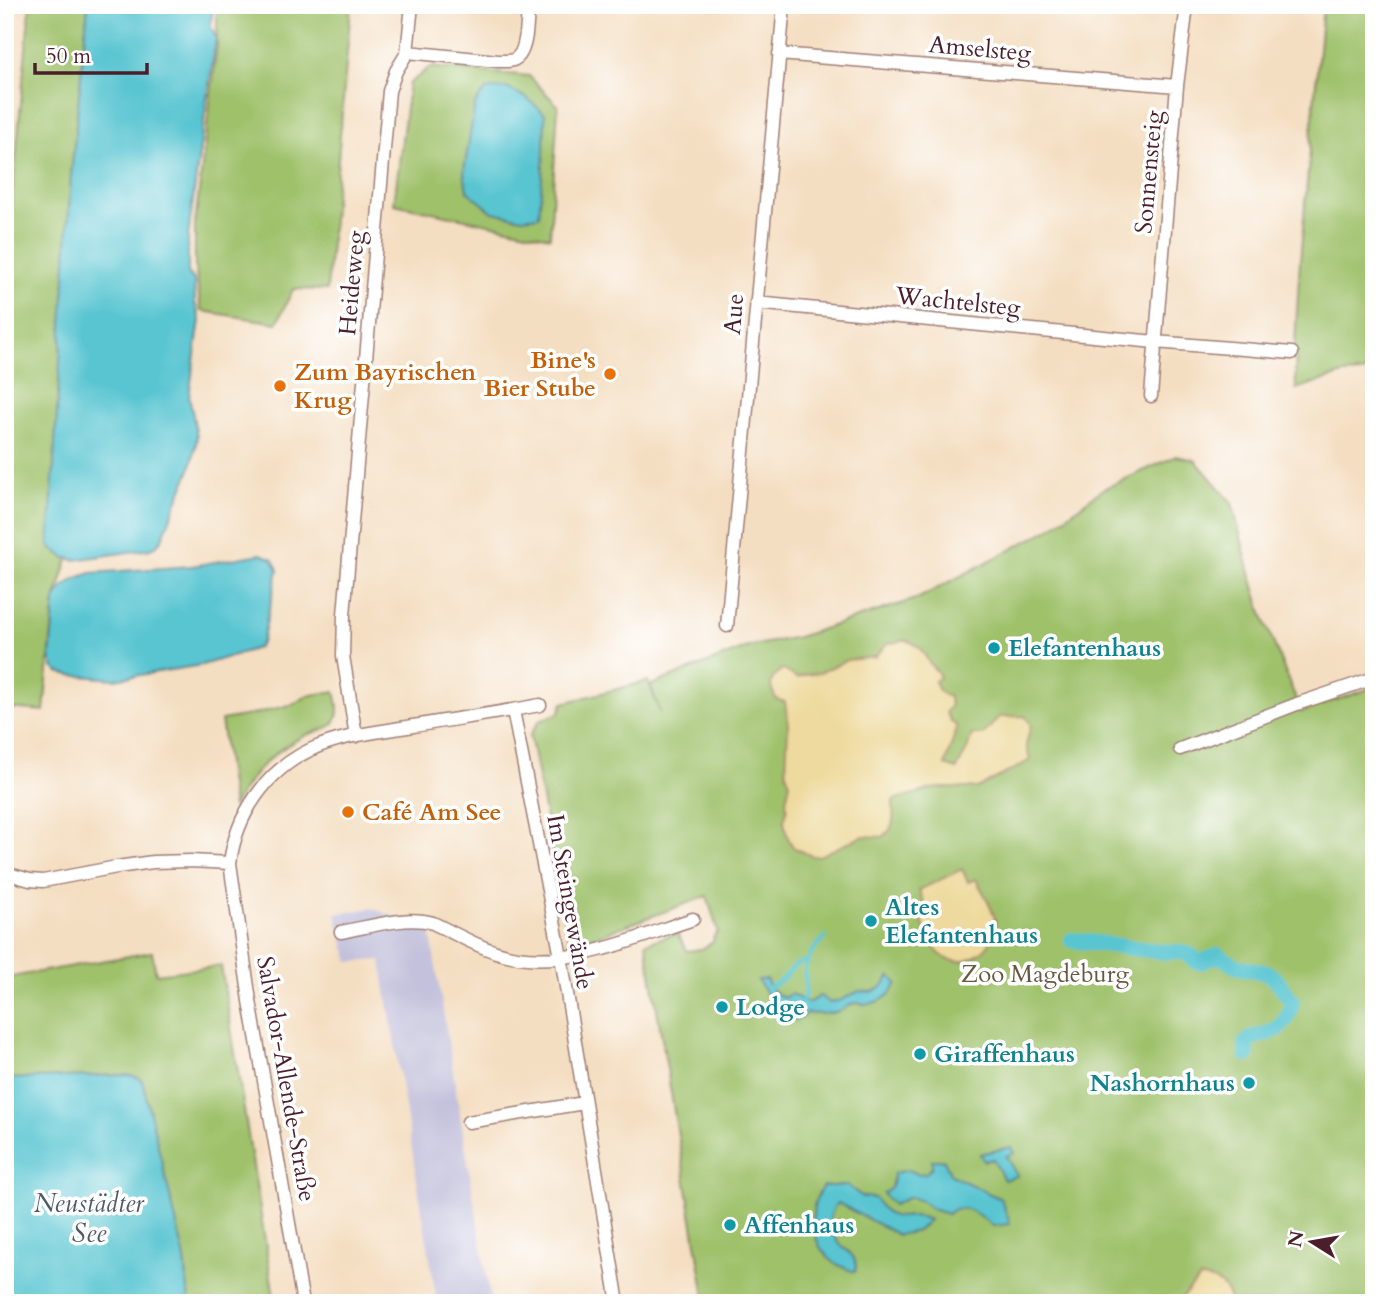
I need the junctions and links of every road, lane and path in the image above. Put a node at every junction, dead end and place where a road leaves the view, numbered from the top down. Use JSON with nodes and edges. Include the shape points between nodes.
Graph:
{"nodes":[{"id":1,"x":412,"y":5,"type":"edge"},
{"id":2,"x":528,"y":5,"type":"edge"},
{"id":3,"x":783,"y":5,"type":"edge"},
{"id":4,"x":1186,"y":5,"type":"edge"},
{"id":5,"x":408,"y":52,"type":"junction"},
{"id":6,"x":779,"y":54,"type":"junction"},
{"id":7,"x":1177,"y":86,"type":"junction"},
{"id":8,"x":756,"y":303,"type":"junction"},
{"id":9,"x":1155,"y":342,"type":"junction"},
{"id":10,"x":1292,"y":353,"type":"dead end"},
{"id":11,"x":1151,"y":396,"type":"dead end"},
{"id":12,"x":727,"y":626,"type":"dead end"},
{"id":13,"x":1374,"y":678,"type":"edge"},
{"id":14,"x":540,"y":705,"type":"dead end"},
{"id":15,"x":513,"y":710,"type":"junction"},
{"id":16,"x":356,"y":736,"type":"junction"},
{"id":17,"x":1180,"y":749,"type":"dead end"},
{"id":18,"x":230,"y":863,"type":"junction"},
{"id":19,"x":5,"y":873,"type":"edge"},
{"id":20,"x":693,"y":919,"type":"dead end"},
{"id":21,"x":341,"y":932,"type":"dead end"},
{"id":22,"x":561,"y":957,"type":"junction"},
{"id":23,"x":584,"y":1102,"type":"junction"},
{"id":24,"x":468,"y":1122,"type":"dead end"},
{"id":25,"x":303,"y":1303,"type":"edge"},
{"id":26,"x":618,"y":1303,"type":"edge"}],
"edges":[{"from":1,"to":5,"type":"street","name":"Heideweg"},
{"from":2,"to":5,"type":"street","via":[[524,45],[515,59]]},
{"from":3,"to":6,"type":"street","name":"Aue"},
{"from":4,"to":7,"type":"street","name":"Sonnensteig"},
{"from":5,"to":16,"type":"street","name":"Heideweg","via":[[389,91],[344,615],[343,656]]},
{"from":6,"to":7,"type":"street","name":"Amselsteg"},
{"from":6,"to":8,"type":"street","name":"Aue"},
{"from":7,"to":9,"type":"street","name":"Sonnensteig"},
{"from":8,"to":9,"type":"street","name":"Wachtelsteg"},
{"from":8,"to":12,"type":"street","name":"Aue"},
{"from":9,"to":10,"type":"street"},
{"from":9,"to":11,"type":"street","name":"Sonnensteig"},
{"from":13,"to":17,"type":"street"},
{"from":14,"to":15,"type":"street"},
{"from":15,"to":16,"type":"street"},
{"from":15,"to":22,"type":"street","name":"Im Steingewände"},
{"from":16,"to":18,"type":"street","name":"Salvador-Allende-Straße","via":[[311,749],[270,779],[242,819]]},
{"from":18,"to":19,"type":"street","via":[[153,862],[43,881]]},
{"from":18,"to":25,"type":"street","name":"Salvador-Allende-Straße"},
{"from":20,"to":22,"type":"street","via":[[584,955]]},
{"from":21,"to":22,"type":"street","via":[[422,920],[506,955]]},
{"from":22,"to":23,"type":"street","name":"Im Steingewände"},
{"from":23,"to":24,"type":"street"},
{"from":23,"to":26,"type":"street","name":"Im Steingewände"}]}
